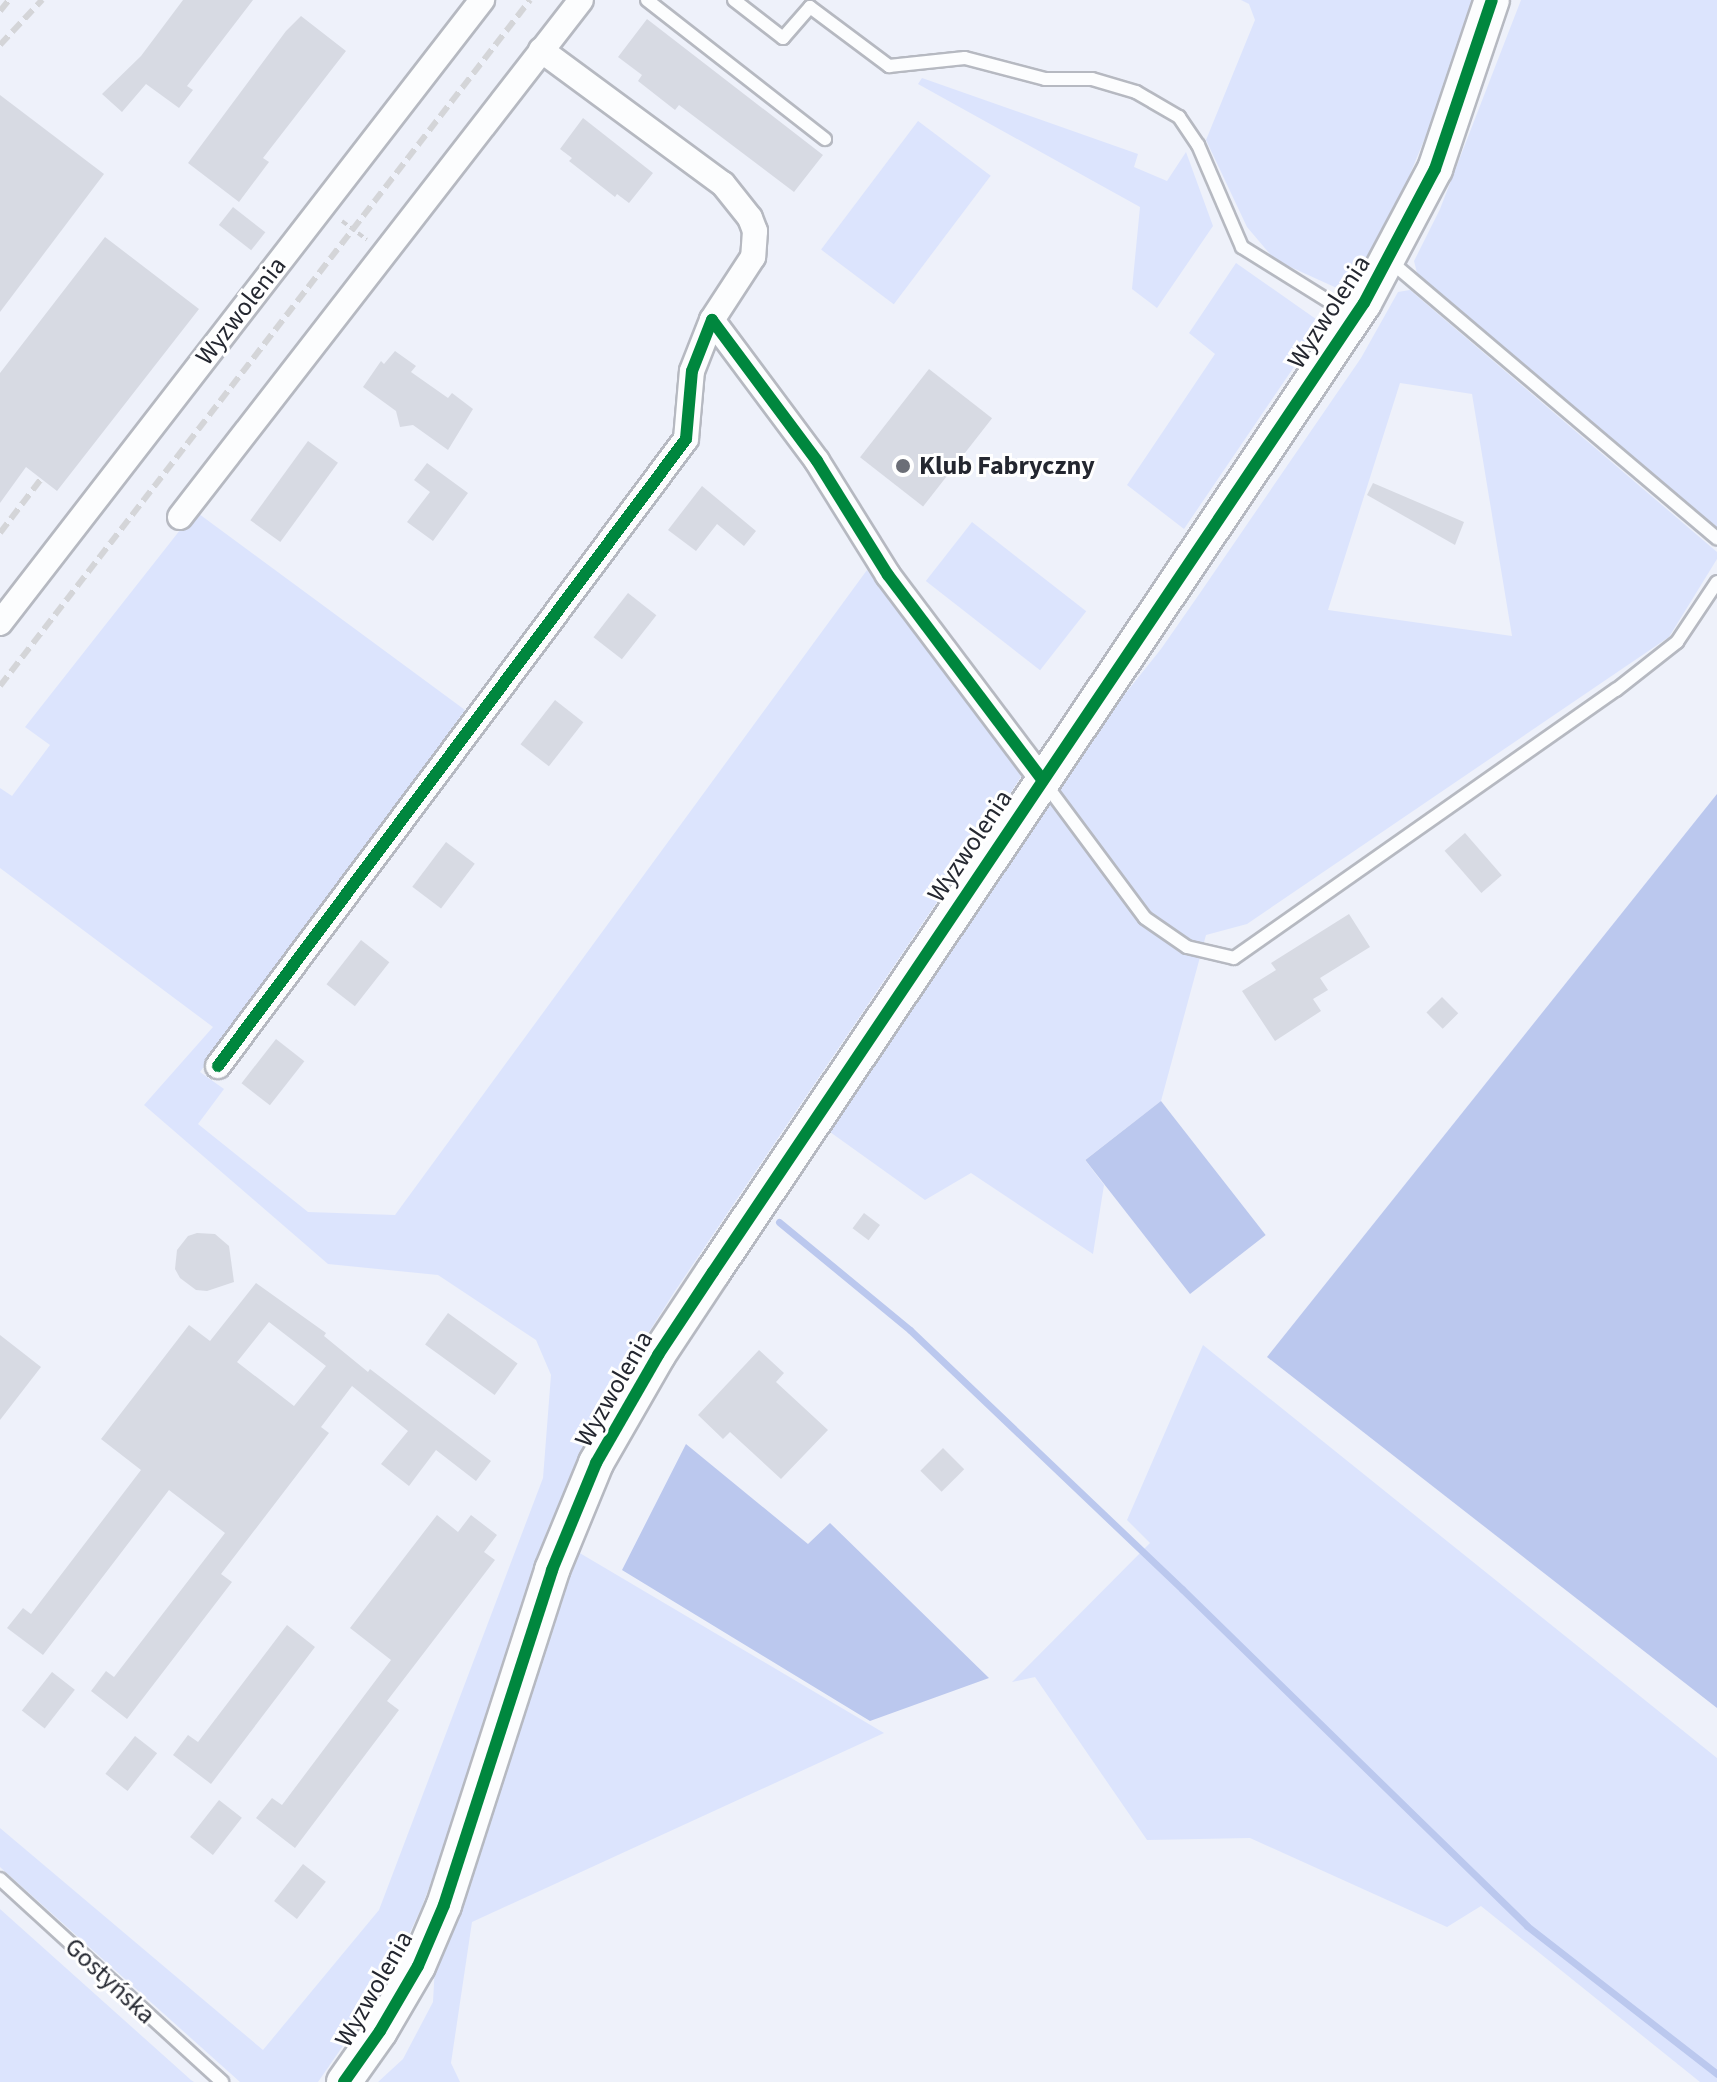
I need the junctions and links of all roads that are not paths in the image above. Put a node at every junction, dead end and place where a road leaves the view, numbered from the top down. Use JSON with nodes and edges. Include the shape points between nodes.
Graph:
{"nodes":[{"id":1,"x":482,"y":0,"type":"edge"},
{"id":2,"x":581,"y":0,"type":"edge"},
{"id":3,"x":647,"y":0,"type":"edge"},
{"id":4,"x":734,"y":0,"type":"edge"},
{"id":5,"x":1492,"y":0,"type":"edge"},
{"id":6,"x":541,"y":50,"type":"junction"},
{"id":7,"x":825,"y":139,"type":"dead end"},
{"id":8,"x":1389,"y":260,"type":"junction"},
{"id":9,"x":1354,"y":317,"type":"junction"},
{"id":10,"x":712,"y":320,"type":"junction"},
{"id":11,"x":180,"y":517,"type":"dead end"},
{"id":12,"x":1717,"y":538,"type":"edge"},
{"id":13,"x":1717,"y":582,"type":"edge"},
{"id":14,"x":0,"y":623,"type":"edge"},
{"id":15,"x":1041,"y":778,"type":"junction"},
{"id":16,"x":218,"y":1066,"type":"dead end"},
{"id":17,"x":0,"y":1879,"type":"edge"},
{"id":18,"x":222,"y":2082,"type":"edge"},
{"id":19,"x":344,"y":2082,"type":"edge"}],
"edges":[{"from":1,"to":14,"type":"street","name":"Wyzwolenia"},
{"from":2,"to":6,"type":"street"},
{"from":3,"to":7,"type":"lane"},
{"from":4,"to":9,"type":"lane","via":[[783,38],[810,7],[889,66],[965,58],[1045,79],[1092,79],[1136,92],[1179,117],[1198,145],[1242,247]]},
{"from":5,"to":8,"type":"street","name":"Wyzwolenia","via":[[1435,169]]},
{"from":6,"to":10,"type":"street","via":[[723,184],[750,218],[753,257]]},
{"from":6,"to":11,"type":"street"},
{"from":8,"to":9,"type":"street","name":"Wyzwolenia"},
{"from":8,"to":12,"type":"lane"},
{"from":9,"to":15,"type":"street","name":"Wyzwolenia"},
{"from":10,"to":15,"type":"street","name":"Wyzwolenia","via":[[817,461],[888,575]]},
{"from":10,"to":16,"type":"street","via":[[692,371],[686,439]]},
{"from":13,"to":15,"type":"lane","via":[[1677,642],[1616,690],[1234,958],[1187,947],[1145,918]]},
{"from":15,"to":19,"type":"street","name":"Wyzwolenia","via":[[658,1355],[596,1463],[552,1570],[444,1905],[418,1966]]},
{"from":17,"to":18,"type":"lane","name":"Gostyńska"}]}
